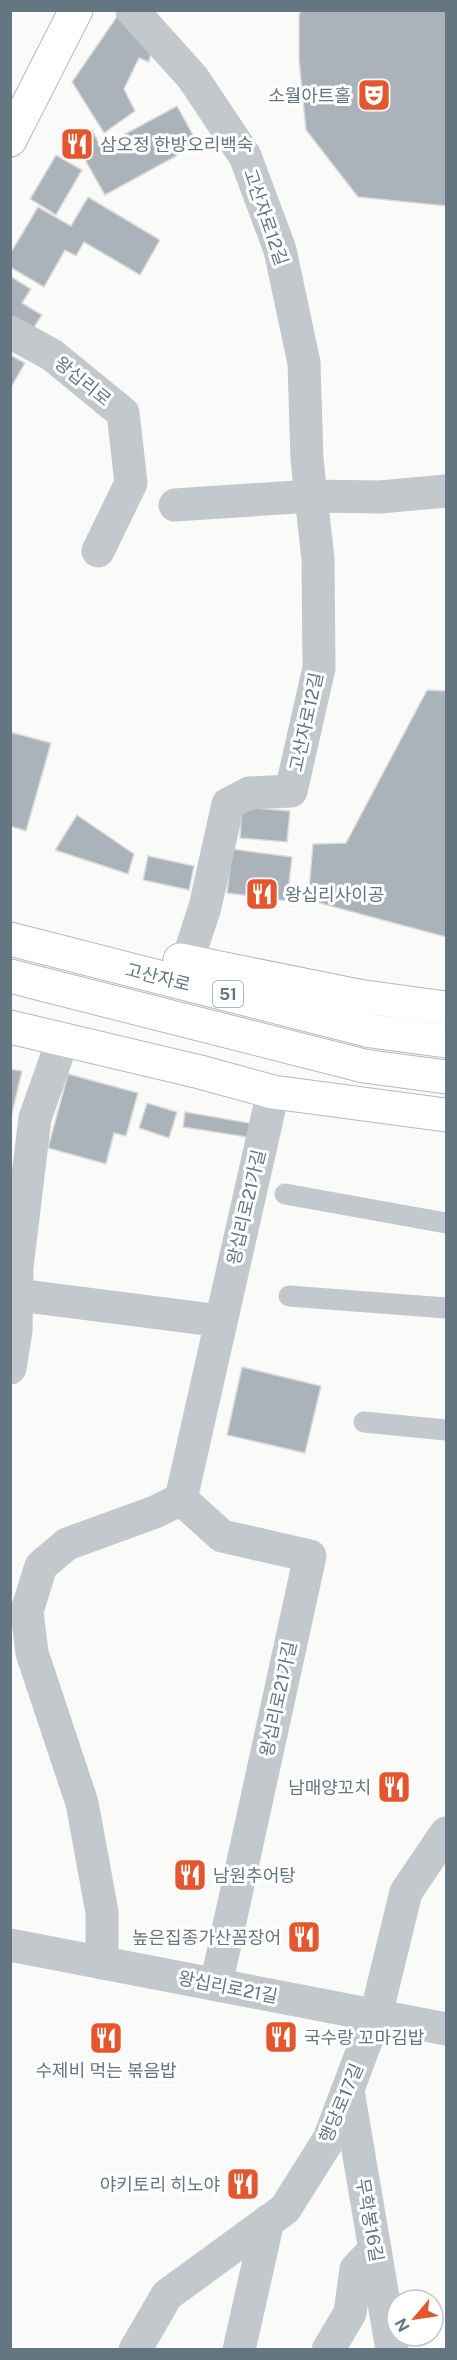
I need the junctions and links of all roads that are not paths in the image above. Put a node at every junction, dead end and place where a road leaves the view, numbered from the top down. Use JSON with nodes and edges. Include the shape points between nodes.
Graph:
{"nodes":[{"id":1,"x":76,"y":10,"type":"edge"},
{"id":2,"x":132,"y":10,"type":"edge"},
{"id":3,"x":10,"y":140,"type":"edge"},
{"id":4,"x":10,"y":332,"type":"edge"},
{"id":5,"x":447,"y":491,"type":"edge"},
{"id":6,"x":311,"y":496,"type":"junction"},
{"id":7,"x":175,"y":505,"type":"dead end"},
{"id":8,"x":98,"y":551,"type":"dead end"},
{"id":9,"x":10,"y":918,"type":"edge"},
{"id":10,"x":10,"y":939,"type":"edge"},
{"id":11,"x":187,"y":962,"type":"junction"},
{"id":12,"x":10,"y":976,"type":"edge"},
{"id":13,"x":447,"y":1008,"type":"edge"},
{"id":14,"x":10,"y":1027,"type":"edge"},
{"id":15,"x":63,"y":1039,"type":"junction"},
{"id":16,"x":447,"y":1041,"type":"edge"},
{"id":17,"x":447,"y":1077,"type":"edge"},
{"id":18,"x":273,"y":1092,"type":"junction"},
{"id":19,"x":447,"y":1114,"type":"edge"},
{"id":20,"x":285,"y":1194,"type":"dead end"},
{"id":21,"x":447,"y":1223,"type":"edge"},
{"id":22,"x":13,"y":1294,"type":"edge"},
{"id":23,"x":289,"y":1296,"type":"dead end"},
{"id":24,"x":447,"y":1308,"type":"edge"},
{"id":25,"x":221,"y":1322,"type":"junction"},
{"id":26,"x":10,"y":1368,"type":"edge"},
{"id":27,"x":364,"y":1422,"type":"dead end"},
{"id":28,"x":447,"y":1430,"type":"edge"},
{"id":29,"x":181,"y":1499,"type":"junction"},
{"id":30,"x":447,"y":1833,"type":"edge"},
{"id":31,"x":10,"y":1945,"type":"edge"},
{"id":32,"x":102,"y":1963,"type":"junction"},
{"id":33,"x":216,"y":1985,"type":"junction"},
{"id":34,"x":376,"y":2015,"type":"junction"},
{"id":35,"x":447,"y":2029,"type":"edge"},
{"id":36,"x":348,"y":2090,"type":"junction"},
{"id":37,"x":268,"y":2222,"type":"junction"},
{"id":38,"x":375,"y":2249,"type":"junction"},
{"id":39,"x":135,"y":2349,"type":"edge"},
{"id":40,"x":239,"y":2349,"type":"edge"},
{"id":41,"x":328,"y":2349,"type":"edge"},
{"id":42,"x":392,"y":2349,"type":"edge"}],
"edges":[{"from":1,"to":3,"type":"main road"},
{"from":2,"to":6,"type":"street","name":"고산자로12길","via":[[193,78],[245,156],[280,250],[304,363]]},
{"from":4,"to":8,"type":"street","name":"왕십리로","via":[[52,355],[123,413],[131,483]]},
{"from":5,"to":6,"type":"street","via":[[380,497]]},
{"from":6,"to":7,"type":"street"},
{"from":6,"to":11,"type":"street","name":"고산자로12길","via":[[318,559],[319,668],[291,791],[249,793],[228,804],[205,907]]},
{"from":9,"to":11,"type":"main road"},
{"from":10,"to":16,"type":"main road","name":"고산자로","number":"51","via":[[370,1031]]},
{"from":11,"to":13,"type":"main road","via":[[358,996]]},
{"from":12,"to":17,"type":"main road","name":"고산자로","number":"51","via":[[364,1066]]},
{"from":14,"to":15,"type":"main road"},
{"from":15,"to":18,"type":"main road"},
{"from":15,"to":22,"type":"street","via":[[35,1119]]},
{"from":18,"to":19,"type":"main road"},
{"from":18,"to":25,"type":"street","name":"왕십리로21가길"},
{"from":20,"to":21,"type":"lane"},
{"from":22,"to":25,"type":"street"},
{"from":22,"to":26,"type":"street","via":[[16,1331]]},
{"from":23,"to":24,"type":"lane"},
{"from":25,"to":29,"type":"street","name":"왕십리로21가길"},
{"from":27,"to":28,"type":"lane"},
{"from":29,"to":32,"type":"street","via":[[68,1544],[41,1566],[27,1611],[32,1653],[82,1803],[102,1912]]},
{"from":29,"to":33,"type":"street","name":"왕십리로21가길","via":[[222,1536],[310,1556]]},
{"from":30,"to":34,"type":"street","name":"행당로17길","via":[[406,1892]]},
{"from":31,"to":32,"type":"street","name":"왕십리로21길"},
{"from":32,"to":33,"type":"street","name":"왕십리로21길"},
{"from":33,"to":34,"type":"street","name":"왕십리로21길"},
{"from":34,"to":35,"type":"street","name":"왕십리로21길"},
{"from":34,"to":36,"type":"street","name":"행당로17길"},
{"from":36,"to":37,"type":"street","name":"행당로17길","via":[[329,2139],[285,2210]]},
{"from":36,"to":38,"type":"street","name":"무학봉16길"},
{"from":37,"to":39,"type":"street","name":"행당로17길","via":[[167,2295]]},
{"from":37,"to":40,"type":"street"},
{"from":38,"to":41,"type":"street","via":[[356,2269],[350,2313]]},
{"from":38,"to":42,"type":"street","name":"무학봉16길"}]}
